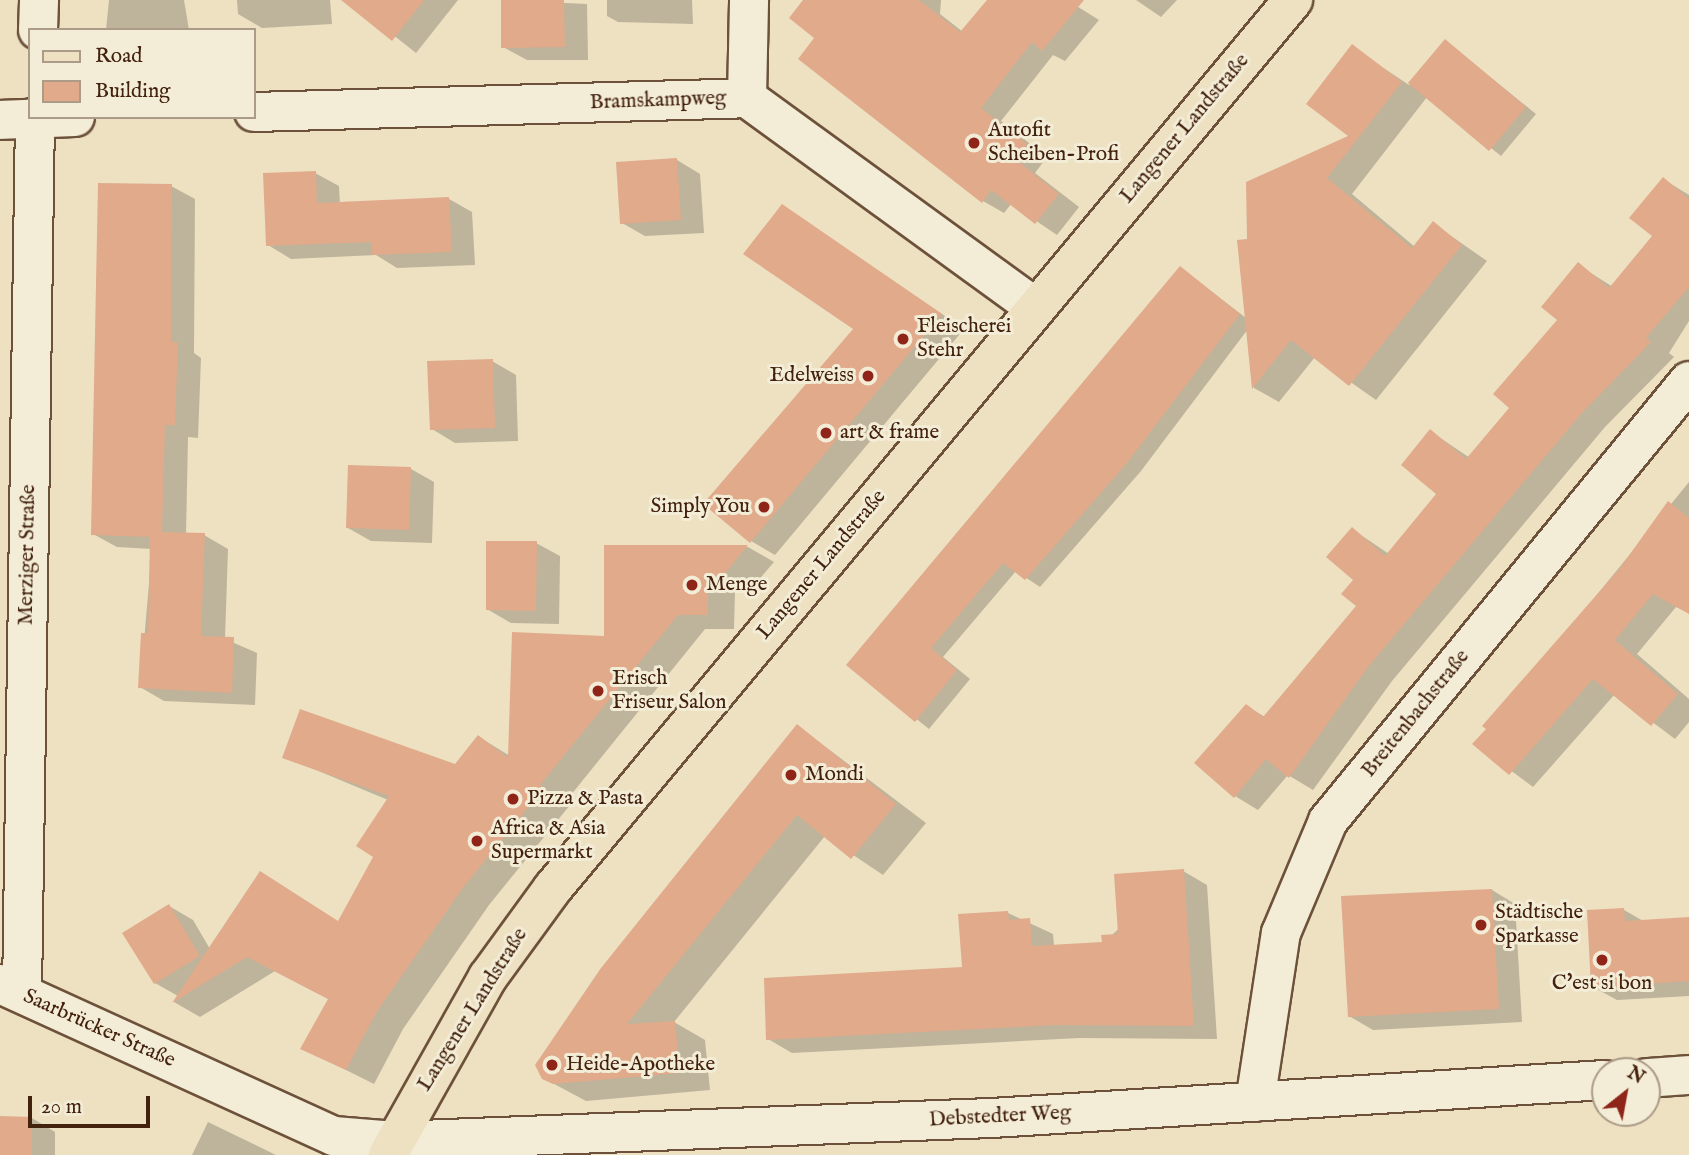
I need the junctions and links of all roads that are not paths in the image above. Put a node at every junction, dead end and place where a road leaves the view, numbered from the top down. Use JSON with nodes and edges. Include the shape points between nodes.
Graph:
{"nodes":[{"id":1,"x":39,"y":0,"type":"edge"},
{"id":2,"x":749,"y":0,"type":"edge"},
{"id":3,"x":1293,"y":0,"type":"edge"},
{"id":4,"x":38,"y":28,"type":"edge"},
{"id":5,"x":747,"y":98,"type":"junction"},
{"id":6,"x":256,"y":112,"type":"edge"},
{"id":7,"x":23,"y":118,"type":"edge"},
{"id":8,"x":1036,"y":308,"type":"junction"},
{"id":9,"x":1689,"y":382,"type":"edge"},
{"id":10,"x":11,"y":989,"type":"edge"},
{"id":11,"x":1689,"y":1075,"type":"edge"},
{"id":12,"x":1661,"y":1077,"type":"edge"},
{"id":13,"x":1591,"y":1081,"type":"edge"},
{"id":14,"x":1255,"y":1102,"type":"junction"},
{"id":15,"x":391,"y":1148,"type":"edge"}],
"edges":[{"from":1,"to":4,"type":"street"},
{"from":2,"to":5,"type":"street"},
{"from":3,"to":8,"type":"main road","name":"Langener Landstraße"},
{"from":5,"to":6,"type":"street","name":"Bramskampweg"},
{"from":5,"to":8,"type":"street","name":"Bramskampweg"},
{"from":7,"to":10,"type":"street","name":"Merziger Straße"},
{"from":8,"to":15,"type":"main road","name":"Langener Landstraße","via":[[552,888],[488,977]]},
{"from":9,"to":14,"type":"street","name":"Breitenbachstraße","via":[[1328,821],[1281,933]]},
{"from":10,"to":15,"type":"street","name":"Saarbrücker Straße","via":[[334,1136]]},
{"from":11,"to":12,"type":"street"},
{"from":13,"to":14,"type":"street","name":"Debstedter Weg"},
{"from":14,"to":15,"type":"street","name":"Debstedter Weg"}]}
